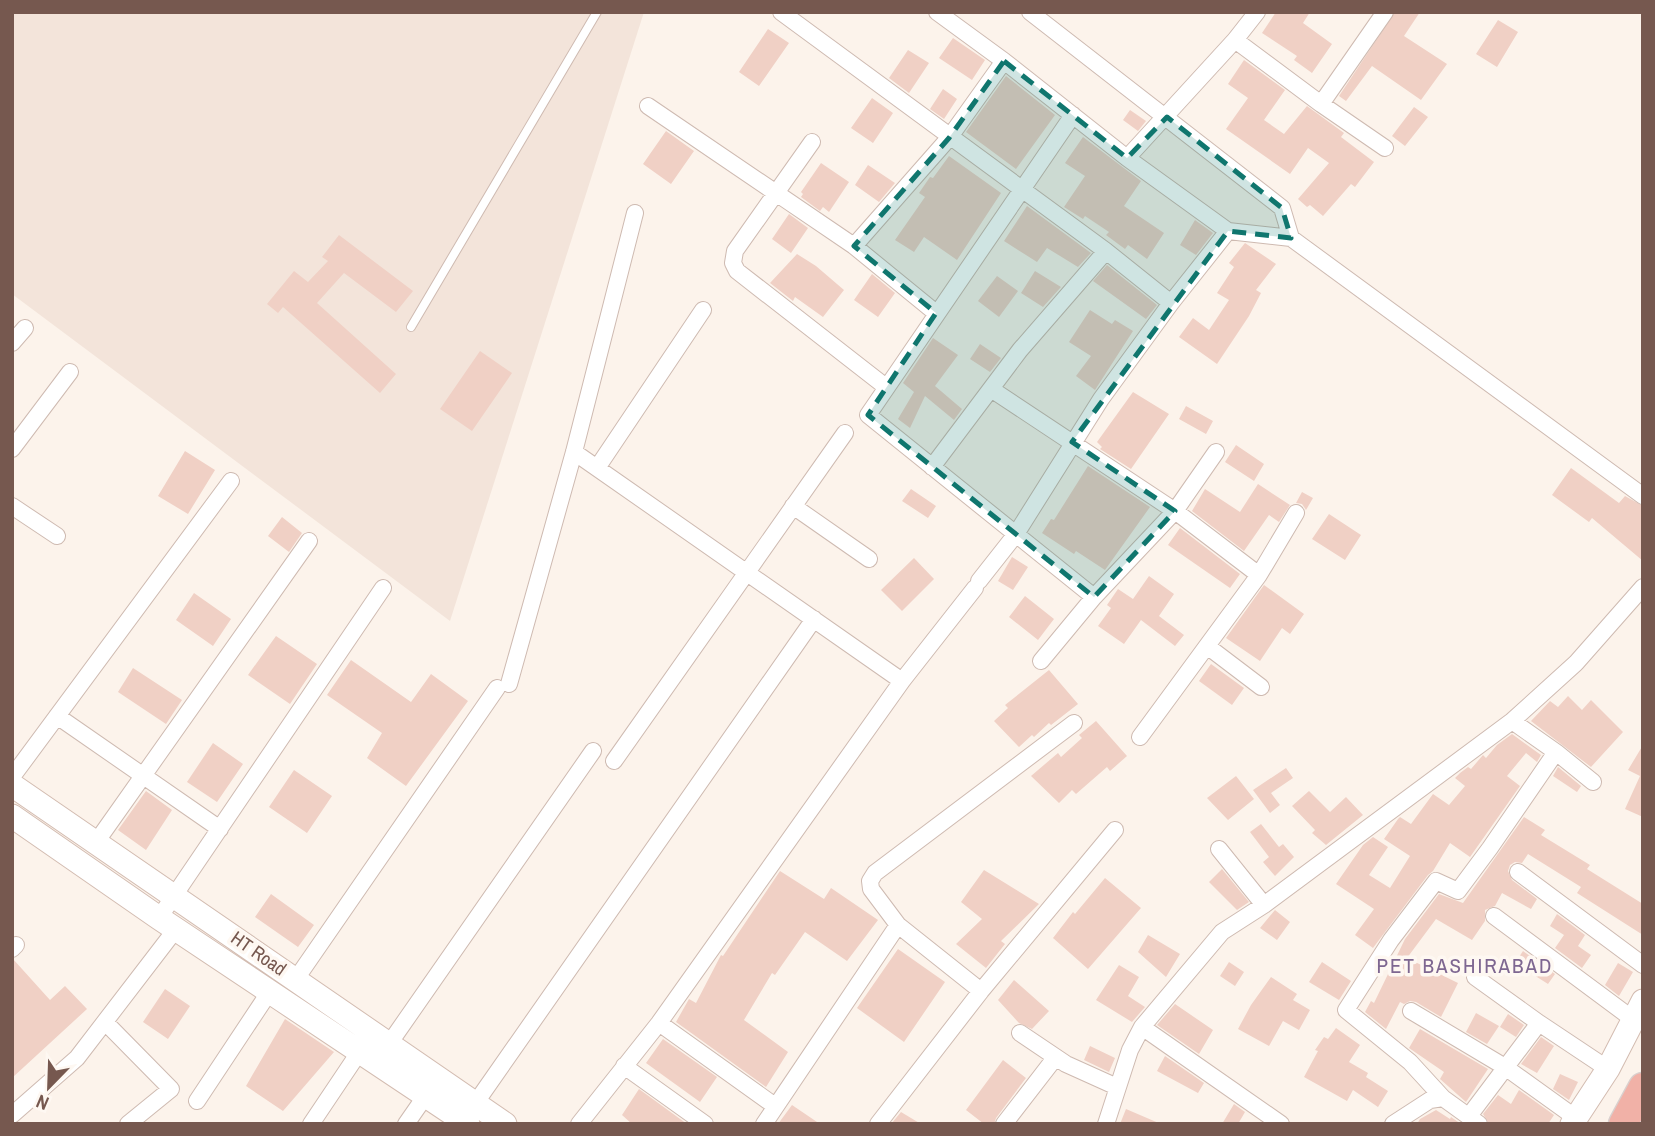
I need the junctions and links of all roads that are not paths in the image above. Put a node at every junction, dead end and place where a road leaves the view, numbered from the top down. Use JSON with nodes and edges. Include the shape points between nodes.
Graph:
{"nodes":[{"id":1,"x":597,"y":12,"type":"edge"},
{"id":2,"x":780,"y":12,"type":"edge"},
{"id":3,"x":937,"y":12,"type":"edge"},
{"id":4,"x":1257,"y":12,"type":"edge"},
{"id":5,"x":1385,"y":12,"type":"edge"},
{"id":6,"x":1038,"y":15,"type":"edge"},
{"id":7,"x":1235,"y":40,"type":"junction"},
{"id":8,"x":1004,"y":61,"type":"junction"},
{"id":9,"x":1321,"y":103,"type":"junction"},
{"id":10,"x":648,"y":106,"type":"dead end"},
{"id":11,"x":1073,"y":115,"type":"junction"},
{"id":12,"x":1167,"y":117,"type":"junction"},
{"id":13,"x":950,"y":138,"type":"junction"},
{"id":14,"x":812,"y":142,"type":"dead end"},
{"id":15,"x":1385,"y":148,"type":"dead end"},
{"id":16,"x":1127,"y":158,"type":"junction"},
{"id":17,"x":1022,"y":191,"type":"junction"},
{"id":18,"x":775,"y":192,"type":"junction"},
{"id":19,"x":635,"y":213,"type":"dead end"},
{"id":20,"x":1227,"y":231,"type":"junction"},
{"id":21,"x":1291,"y":238,"type":"junction"},
{"id":22,"x":854,"y":246,"type":"junction"},
{"id":23,"x":1106,"y":251,"type":"junction"},
{"id":24,"x":1171,"y":303,"type":"junction"},
{"id":25,"x":703,"y":310,"type":"dead end"},
{"id":26,"x":936,"y":313,"type":"junction"},
{"id":27,"x":411,"y":327,"type":"dead end"},
{"id":28,"x":25,"y":328,"type":"dead end"},
{"id":29,"x":12,"y":343,"type":"edge"},
{"id":30,"x":70,"y":372,"type":"dead end"},
{"id":31,"x":887,"y":387,"type":"junction"},
{"id":32,"x":991,"y":389,"type":"junction"},
{"id":33,"x":845,"y":433,"type":"dead end"},
{"id":34,"x":1072,"y":442,"type":"junction"},
{"id":35,"x":12,"y":449,"type":"edge"},
{"id":36,"x":574,"y":452,"type":"junction"},
{"id":37,"x":1216,"y":452,"type":"dead end"},
{"id":38,"x":932,"y":467,"type":"junction"},
{"id":39,"x":597,"y":468,"type":"junction"},
{"id":40,"x":231,"y":481,"type":"dead end"},
{"id":41,"x":1643,"y":496,"type":"edge"},
{"id":42,"x":12,"y":506,"type":"edge"},
{"id":43,"x":793,"y":506,"type":"junction"},
{"id":44,"x":1175,"y":511,"type":"junction"},
{"id":45,"x":1296,"y":513,"type":"dead end"},
{"id":46,"x":1016,"y":534,"type":"junction"},
{"id":47,"x":57,"y":536,"type":"dead end"},
{"id":48,"x":309,"y":541,"type":"dead end"},
{"id":49,"x":869,"y":559,"type":"dead end"},
{"id":50,"x":746,"y":572,"type":"junction"},
{"id":51,"x":1259,"y":575,"type":"junction"},
{"id":52,"x":1643,"y":587,"type":"edge"},
{"id":53,"x":383,"y":588,"type":"dead end"},
{"id":54,"x":1094,"y":597,"type":"junction"},
{"id":55,"x":814,"y":620,"type":"junction"},
{"id":56,"x":1207,"y":646,"type":"junction"},
{"id":57,"x":1041,"y":662,"type":"dead end"},
{"id":58,"x":902,"y":681,"type":"junction"},
{"id":59,"x":1261,"y":687,"type":"dead end"},
{"id":60,"x":57,"y":716,"type":"junction"},
{"id":61,"x":1512,"y":721,"type":"junction"},
{"id":62,"x":1074,"y":723,"type":"dead end"},
{"id":63,"x":1140,"y":737,"type":"dead end"},
{"id":64,"x":593,"y":751,"type":"dead end"},
{"id":65,"x":1556,"y":752,"type":"junction"},
{"id":66,"x":614,"y":761,"type":"dead end"},
{"id":67,"x":144,"y":776,"type":"junction"},
{"id":68,"x":12,"y":777,"type":"edge"},
{"id":69,"x":1593,"y":782,"type":"dead end"},
{"id":70,"x":12,"y":785,"type":"edge"},
{"id":71,"x":12,"y":816,"type":"edge"},
{"id":72,"x":220,"y":829,"type":"junction"},
{"id":73,"x":1115,"y":830,"type":"dead end"},
{"id":74,"x":97,"y":841,"type":"junction"},
{"id":75,"x":1219,"y":849,"type":"dead end"},
{"id":76,"x":1518,"y":872,"type":"dead end"},
{"id":77,"x":175,"y":895,"type":"junction"},
{"id":78,"x":1264,"y":905,"type":"junction"},
{"id":79,"x":1494,"y":916,"type":"dead end"},
{"id":80,"x":168,"y":924,"type":"junction"},
{"id":81,"x":898,"y":925,"type":"junction"},
{"id":82,"x":1643,"y":965,"type":"edge"},
{"id":83,"x":1475,"y":977,"type":"dead end"},
{"id":84,"x":296,"y":979,"type":"junction"},
{"id":85,"x":270,"y":991,"type":"junction"},
{"id":86,"x":981,"y":991,"type":"junction"},
{"id":87,"x":1411,"y":1011,"type":"dead end"},
{"id":88,"x":1638,"y":1011,"type":"edge"},
{"id":89,"x":105,"y":1022,"type":"junction"},
{"id":90,"x":659,"y":1023,"type":"junction"},
{"id":91,"x":1539,"y":1023,"type":"junction"},
{"id":92,"x":1142,"y":1027,"type":"junction"},
{"id":93,"x":1020,"y":1034,"type":"dead end"},
{"id":94,"x":374,"y":1042,"type":"junction"},
{"id":95,"x":1055,"y":1058,"type":"junction"},
{"id":96,"x":624,"y":1066,"type":"junction"},
{"id":97,"x":1505,"y":1067,"type":"junction"},
{"id":98,"x":1608,"y":1069,"type":"junction"},
{"id":99,"x":432,"y":1086,"type":"junction"},
{"id":100,"x":1118,"y":1087,"type":"junction"},
{"id":101,"x":1643,"y":1087,"type":"edge"},
{"id":102,"x":1443,"y":1098,"type":"junction"},
{"id":103,"x":197,"y":1101,"type":"dead end"},
{"id":104,"x":775,"y":1107,"type":"junction"},
{"id":105,"x":12,"y":1115,"type":"edge"},
{"id":106,"x":469,"y":1116,"type":"edge"},
{"id":107,"x":1474,"y":1120,"type":"edge"},
{"id":108,"x":1574,"y":1121,"type":"edge"},
{"id":109,"x":128,"y":1124,"type":"edge"},
{"id":110,"x":311,"y":1124,"type":"edge"},
{"id":111,"x":406,"y":1124,"type":"edge"},
{"id":112,"x":505,"y":1124,"type":"edge"},
{"id":113,"x":579,"y":1124,"type":"edge"},
{"id":114,"x":705,"y":1124,"type":"edge"},
{"id":115,"x":764,"y":1124,"type":"edge"},
{"id":116,"x":878,"y":1124,"type":"edge"},
{"id":117,"x":1004,"y":1124,"type":"edge"},
{"id":118,"x":1106,"y":1124,"type":"edge"},
{"id":119,"x":1281,"y":1124,"type":"edge"},
{"id":120,"x":1393,"y":1124,"type":"edge"},
{"id":121,"x":1623,"y":1124,"type":"edge"}],
"edges":[{"from":1,"to":27,"type":"lane"},
{"from":2,"to":13,"type":"street"},
{"from":3,"to":8,"type":"street"},
{"from":4,"to":7,"type":"street"},
{"from":5,"to":9,"type":"street"},
{"from":6,"to":12,"type":"street"},
{"from":7,"to":9,"type":"street"},
{"from":7,"to":12,"type":"street"},
{"from":8,"to":11,"type":"street"},
{"from":8,"to":13,"type":"street"},
{"from":9,"to":15,"type":"street"},
{"from":10,"to":18,"type":"street"},
{"from":11,"to":16,"type":"street"},
{"from":11,"to":17,"type":"street"},
{"from":12,"to":16,"type":"street"},
{"from":12,"to":21,"type":"street","via":[[1282,208]]},
{"from":13,"to":17,"type":"street"},
{"from":13,"to":22,"type":"street"},
{"from":14,"to":18,"type":"street"},
{"from":16,"to":20,"type":"street"},
{"from":17,"to":23,"type":"street"},
{"from":17,"to":26,"type":"street"},
{"from":18,"to":22,"type":"street"},
{"from":18,"to":31,"type":"street","via":[[735,251],[737,271]]},
{"from":19,"to":36,"type":"street"},
{"from":20,"to":21,"type":"street"},
{"from":20,"to":24,"type":"street"},
{"from":21,"to":41,"type":"street"},
{"from":22,"to":26,"type":"street"},
{"from":23,"to":24,"type":"street"},
{"from":23,"to":32,"type":"street"},
{"from":24,"to":34,"type":"street"},
{"from":25,"to":39,"type":"street"},
{"from":26,"to":31,"type":"street"},
{"from":28,"to":29,"type":"street"},
{"from":30,"to":35,"type":"street"},
{"from":31,"to":38,"type":"street","via":[[868,415]]},
{"from":32,"to":34,"type":"street"},
{"from":32,"to":38,"type":"street"},
{"from":33,"to":43,"type":"street"},
{"from":34,"to":44,"type":"street"},
{"from":34,"to":46,"type":"street"},
{"from":36,"to":39,"type":"street"},
{"from":36,"to":84,"type":"street","via":[[503,686]]},
{"from":37,"to":44,"type":"street"},
{"from":38,"to":46,"type":"street"},
{"from":39,"to":50,"type":"street"},
{"from":40,"to":60,"type":"street"},
{"from":42,"to":47,"type":"street"},
{"from":43,"to":49,"type":"street"},
{"from":43,"to":50,"type":"street"},
{"from":44,"to":51,"type":"street"},
{"from":44,"to":54,"type":"street"},
{"from":45,"to":51,"type":"street"},
{"from":46,"to":54,"type":"street"},
{"from":46,"to":58,"type":"street"},
{"from":48,"to":67,"type":"street"},
{"from":50,"to":55,"type":"street"},
{"from":50,"to":66,"type":"street"},
{"from":51,"to":56,"type":"street"},
{"from":52,"to":61,"type":"street","via":[[1576,663]]},
{"from":53,"to":72,"type":"street"},
{"from":54,"to":57,"type":"street"},
{"from":55,"to":58,"type":"street"},
{"from":55,"to":106,"type":"street"},
{"from":56,"to":59,"type":"street"},
{"from":56,"to":63,"type":"street"},
{"from":58,"to":90,"type":"street"},
{"from":60,"to":67,"type":"street"},
{"from":60,"to":68,"type":"street"},
{"from":61,"to":65,"type":"street"},
{"from":61,"to":78,"type":"street"},
{"from":62,"to":81,"type":"street","via":[[874,873],[871,889]]},
{"from":64,"to":94,"type":"street"},
{"from":65,"to":69,"type":"street"},
{"from":65,"to":102,"type":"street","via":[[1458,891],[1436,881],[1346,1010],[1410,1062]]},
{"from":67,"to":72,"type":"street"},
{"from":67,"to":74,"type":"street"},
{"from":70,"to":74,"type":"street","name":"HT Road"},
{"from":71,"to":80,"type":"street","name":"HT Road"},
{"from":72,"to":77,"type":"street"},
{"from":73,"to":86,"type":"street"},
{"from":74,"to":77,"type":"street","name":"HT Road"},
{"from":75,"to":78,"type":"street"},
{"from":76,"to":82,"type":"street"},
{"from":77,"to":80,"type":"street"},
{"from":77,"to":84,"type":"street","name":"HT Road"},
{"from":78,"to":92,"type":"street","via":[[1222,932]]},
{"from":79,"to":88,"type":"street"},
{"from":80,"to":85,"type":"street","name":"HT Road"},
{"from":80,"to":89,"type":"street"},
{"from":81,"to":86,"type":"street"},
{"from":81,"to":104,"type":"street"},
{"from":83,"to":91,"type":"street"},
{"from":84,"to":94,"type":"street","name":"HT Road"},
{"from":85,"to":94,"type":"street","name":"HT Road"},
{"from":85,"to":103,"type":"street"},
{"from":86,"to":116,"type":"street"},
{"from":87,"to":97,"type":"street"},
{"from":88,"to":98,"type":"street"},
{"from":89,"to":105,"type":"street","via":[[77,1058]]},
{"from":89,"to":109,"type":"street","via":[[171,1089]]},
{"from":90,"to":96,"type":"street"},
{"from":90,"to":104,"type":"street"},
{"from":91,"to":97,"type":"street"},
{"from":91,"to":98,"type":"street"},
{"from":92,"to":100,"type":"street","via":[[1129,1050]]},
{"from":92,"to":119,"type":"street"},
{"from":93,"to":95,"type":"street"},
{"from":94,"to":99,"type":"street","name":"HT Road"},
{"from":94,"to":110,"type":"street"},
{"from":95,"to":100,"type":"street"},
{"from":95,"to":117,"type":"street"},
{"from":96,"to":113,"type":"street"},
{"from":96,"to":114,"type":"street"},
{"from":97,"to":107,"type":"street"},
{"from":97,"to":108,"type":"street"},
{"from":98,"to":108,"type":"street"},
{"from":99,"to":106,"type":"street","name":"HT Road"},
{"from":99,"to":111,"type":"street"},
{"from":100,"to":118,"type":"street"},
{"from":101,"to":121,"type":"highway"},
{"from":102,"to":107,"type":"street"},
{"from":102,"to":120,"type":"street","via":[[1430,1100]]},
{"from":104,"to":115,"type":"street"},
{"from":106,"to":112,"type":"street","name":"HT Road"}]}
